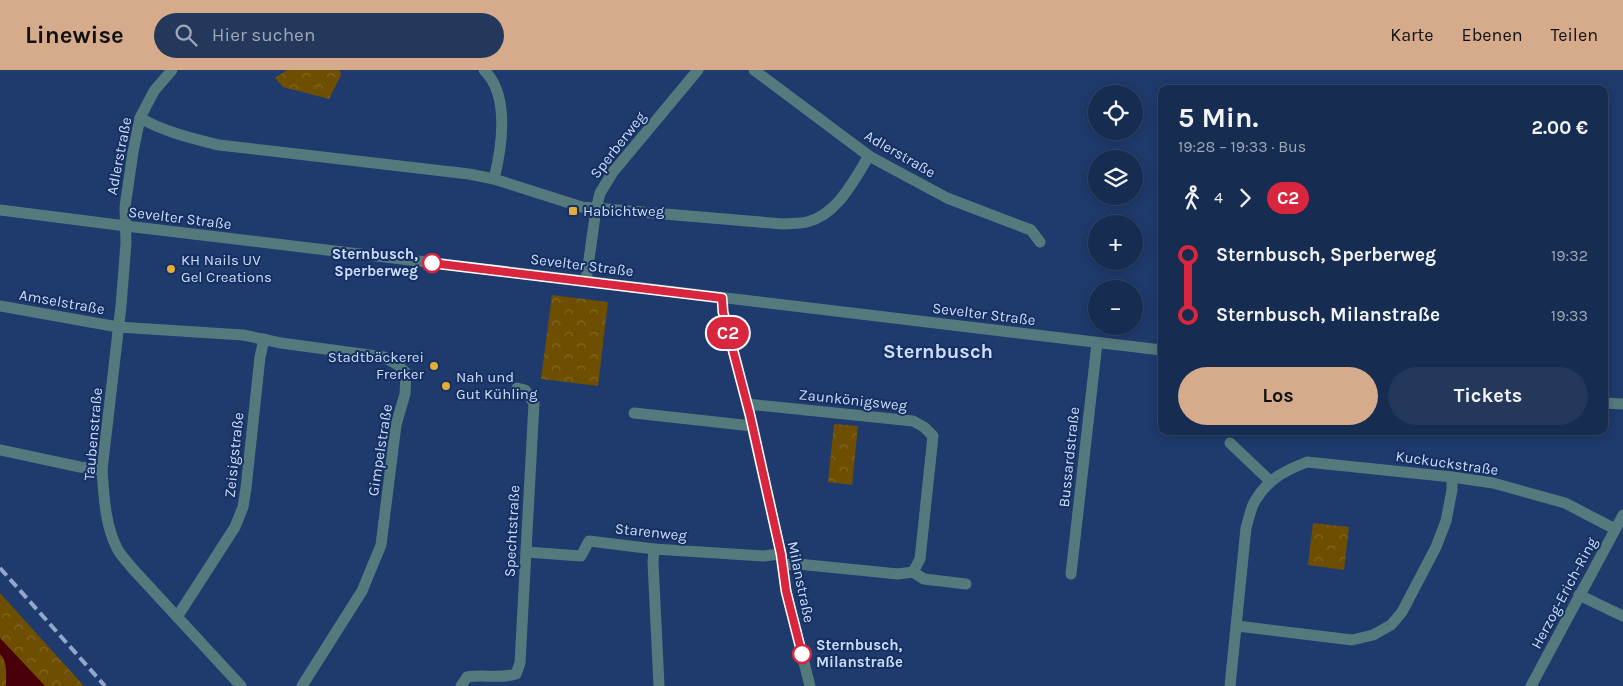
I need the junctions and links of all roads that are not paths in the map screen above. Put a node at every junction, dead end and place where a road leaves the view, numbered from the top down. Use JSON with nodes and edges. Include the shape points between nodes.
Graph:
{"nodes":[{"id":1,"x":172,"y":70,"type":"edge"},
{"id":2,"x":484,"y":70,"type":"edge"},
{"id":3,"x":698,"y":70,"type":"edge"},
{"id":4,"x":754,"y":70,"type":"edge"},
{"id":5,"x":140,"y":118,"type":"junction"},
{"id":6,"x":869,"y":156,"type":"junction"},
{"id":7,"x":494,"y":179,"type":"junction"},
{"id":8,"x":596,"y":209,"type":"junction"},
{"id":9,"x":0,"y":210,"type":"edge"},
{"id":10,"x":126,"y":226,"type":"junction"},
{"id":11,"x":1040,"y":242,"type":"dead end"},
{"id":12,"x":586,"y":281,"type":"junction"},
{"id":13,"x":722,"y":298,"type":"junction"},
{"id":14,"x":0,"y":306,"type":"edge"},
{"id":15,"x":118,"y":326,"type":"junction"},
{"id":16,"x":264,"y":339,"type":"junction"},
{"id":17,"x":1097,"y":343,"type":"junction"},
{"id":18,"x":1158,"y":350,"type":"edge"},
{"id":19,"x":517,"y":388,"type":"dead end"},
{"id":20,"x":1608,"y":403,"type":"edge"},
{"id":21,"x":747,"y":404,"type":"junction"},
{"id":22,"x":1623,"y":404,"type":"edge"},
{"id":23,"x":634,"y":412,"type":"dead end"},
{"id":24,"x":752,"y":426,"type":"junction"},
{"id":25,"x":1230,"y":443,"type":"dead end"},
{"id":26,"x":0,"y":450,"type":"edge"},
{"id":27,"x":102,"y":470,"type":"junction"},
{"id":28,"x":1452,"y":477,"type":"junction"},
{"id":29,"x":1270,"y":481,"type":"junction"},
{"id":30,"x":1623,"y":515,"type":"edge"},
{"id":31,"x":1615,"y":530,"type":"junction"},
{"id":32,"x":654,"y":548,"type":"junction"},
{"id":33,"x":526,"y":552,"type":"junction"},
{"id":34,"x":781,"y":560,"type":"junction"},
{"id":35,"x":914,"y":572,"type":"junction"},
{"id":36,"x":1071,"y":574,"type":"dead end"},
{"id":37,"x":966,"y":584,"type":"dead end"},
{"id":38,"x":1579,"y":596,"type":"junction"},
{"id":39,"x":1623,"y":616,"type":"edge"},
{"id":40,"x":177,"y":617,"type":"junction"},
{"id":41,"x":1237,"y":626,"type":"junction"},
{"id":42,"x":241,"y":686,"type":"edge"},
{"id":43,"x":302,"y":686,"type":"edge"},
{"id":44,"x":460,"y":686,"type":"edge"},
{"id":45,"x":660,"y":686,"type":"edge"},
{"id":46,"x":810,"y":686,"type":"edge"},
{"id":47,"x":1230,"y":686,"type":"edge"},
{"id":48,"x":1531,"y":686,"type":"edge"}],
"edges":[{"from":1,"to":5,"type":"street","name":"Adlerstraße","via":[[154,91]]},
{"from":2,"to":7,"type":"street","via":[[499,94],[502,123]]},
{"from":3,"to":8,"type":"street","name":"Sperberweg","via":[[613,172],[600,193]]},
{"from":4,"to":6,"type":"street","name":"Adlerstraße"},
{"from":5,"to":7,"type":"street","via":[[183,136],[219,145]]},
{"from":5,"to":10,"type":"street","name":"Adlerstraße","via":[[125,207]]},
{"from":6,"to":8,"type":"street","via":[[838,203],[825,215],[806,222],[783,224]]},
{"from":6,"to":11,"type":"street","name":"Adlerstraße","via":[[947,198],[1031,230]]},
{"from":7,"to":8,"type":"street"},
{"from":8,"to":12,"type":"street","name":"Sperberweg"},
{"from":9,"to":10,"type":"street","name":"Sevelter Straße"},
{"from":10,"to":12,"type":"street","name":"Sevelter Straße"},
{"from":10,"to":15,"type":"street","name":"Taubenstraße"},
{"from":12,"to":13,"type":"street","name":"Sevelter Straße"},
{"from":13,"to":17,"type":"street","name":"Sevelter Straße"},
{"from":13,"to":21,"type":"street","name":"Milanstraße"},
{"from":14,"to":15,"type":"street","name":"Amselstraße"},
{"from":15,"to":16,"type":"street","name":"Gimpelstraße"},
{"from":15,"to":27,"type":"street","name":"Taubenstraße"},
{"from":16,"to":40,"type":"street","name":"Zeisigstraße","via":[[243,507],[235,527]]},
{"from":16,"to":43,"type":"street","name":"Gimpelstraße","via":[[384,357],[398,364],[406,373],[381,545],[362,590]]},
{"from":17,"to":18,"type":"street","name":"Sevelter Straße"},
{"from":17,"to":36,"type":"street","name":"Bussardstraße"},
{"from":19,"to":33,"type":"street","name":"Spechtstraße","via":[[526,390],[534,403]]},
{"from":20,"to":22,"type":"street"},
{"from":21,"to":24,"type":"street","name":"Milanstraße"},
{"from":21,"to":35,"type":"street","name":"Zaunkönigsweg","via":[[913,421],[924,426],[933,436],[920,558]]},
{"from":23,"to":24,"type":"street"},
{"from":24,"to":34,"type":"street","name":"Milanstraße"},
{"from":25,"to":29,"type":"street"},
{"from":26,"to":27,"type":"street"},
{"from":27,"to":40,"type":"street","name":"Taubenstraße","via":[[110,534],[118,550]]},
{"from":28,"to":29,"type":"street","name":"Kuckuckstraße","via":[[1307,462],[1284,471]]},
{"from":28,"to":31,"type":"street","name":"Kuckuckstraße","via":[[1493,483],[1565,503]]},
{"from":28,"to":41,"type":"street","via":[[1446,521],[1436,548],[1402,612],[1390,625],[1373,635],[1352,640]]},
{"from":29,"to":41,"type":"street","name":"Kuckuckstraße","via":[[1254,502],[1246,528]]},
{"from":30,"to":31,"type":"street","name":"Herzog-Erich-Ring"},
{"from":31,"to":38,"type":"street","name":"Herzog-Erich-Ring"},
{"from":32,"to":33,"type":"street","name":"Starenweg","via":[[589,541],[581,556]]},
{"from":32,"to":34,"type":"street","name":"Starenweg"},
{"from":32,"to":45,"type":"street"},
{"from":33,"to":44,"type":"street","name":"Spechtstraße","via":[[520,663],[516,674],[506,677],[476,675],[467,677]]},
{"from":34,"to":35,"type":"street","via":[[898,574]]},
{"from":34,"to":46,"type":"street","name":"Milanstraße"},
{"from":35,"to":37,"type":"street","via":[[924,579]]},
{"from":38,"to":39,"type":"street"},
{"from":38,"to":48,"type":"street","name":"Herzog-Erich-Ring"},
{"from":40,"to":42,"type":"street","name":"Taubenstraße"},
{"from":41,"to":47,"type":"street","name":"Kuckuckstraße"}]}
